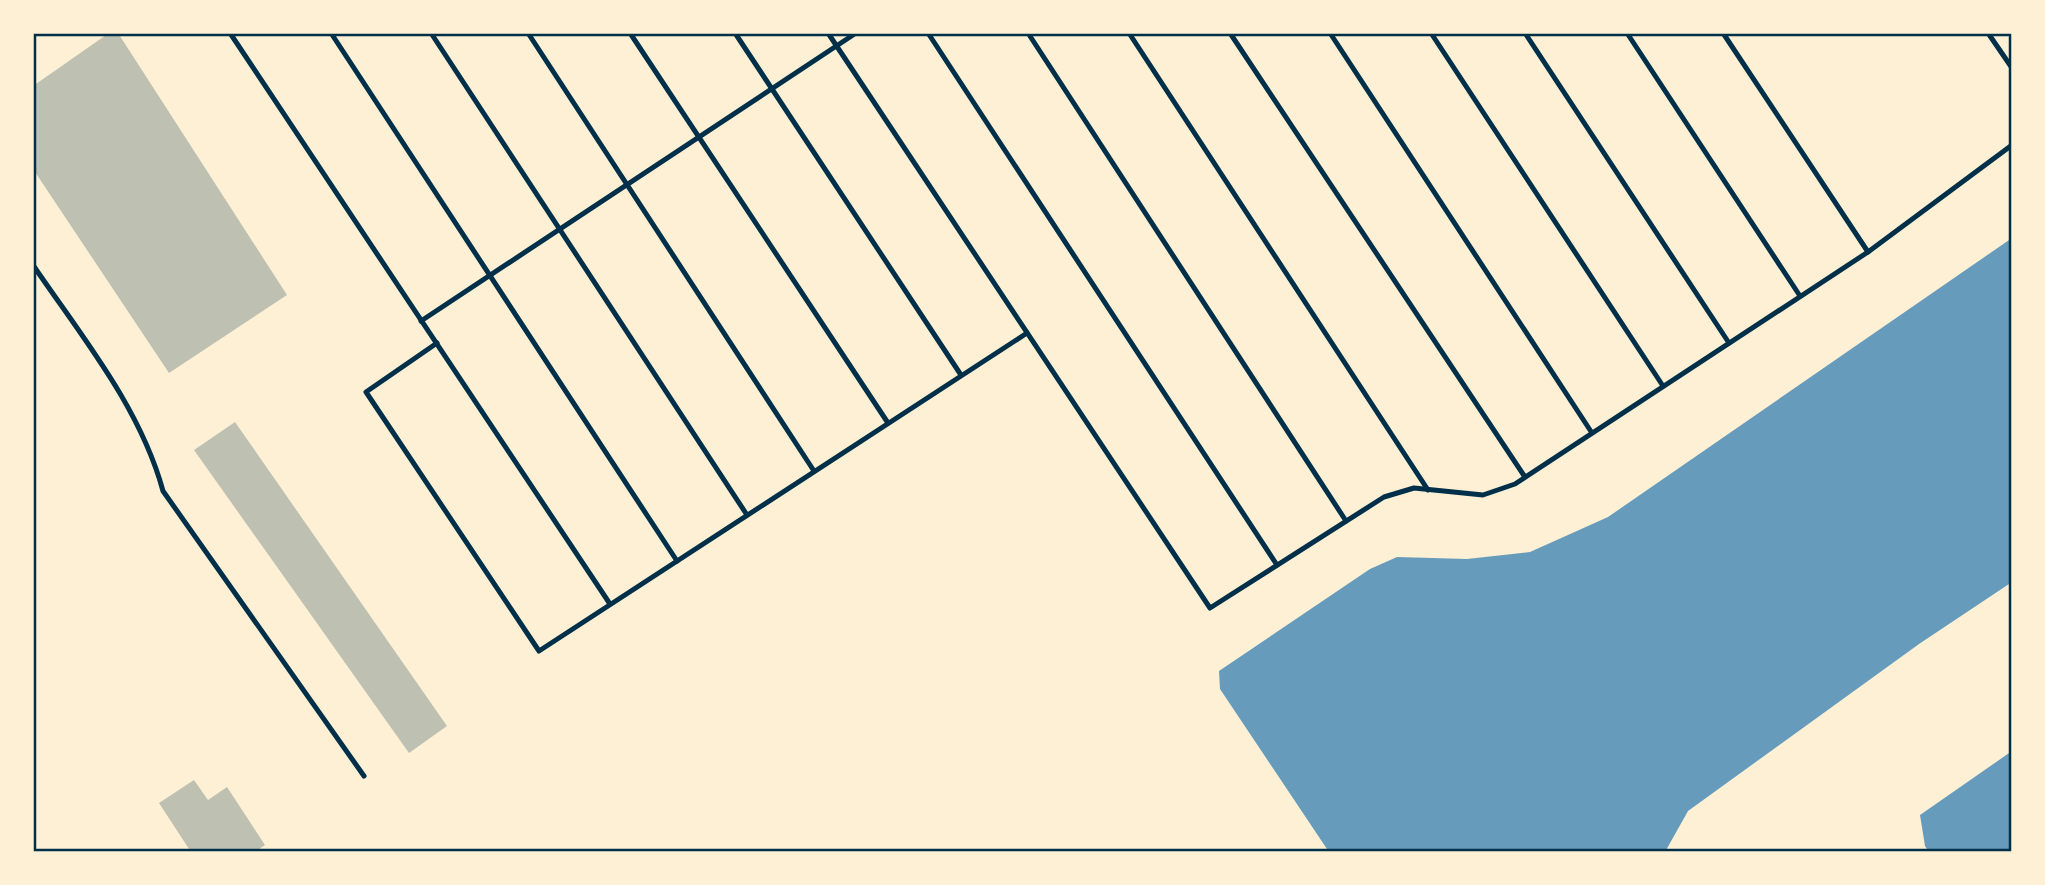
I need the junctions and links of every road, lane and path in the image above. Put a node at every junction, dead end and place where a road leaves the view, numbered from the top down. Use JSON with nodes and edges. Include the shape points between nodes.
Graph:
{"nodes":[{"id":1,"x":230,"y":33,"type":"edge"},
{"id":2,"x":331,"y":33,"type":"edge"},
{"id":3,"x":432,"y":33,"type":"edge"},
{"id":4,"x":528,"y":33,"type":"edge"},
{"id":5,"x":630,"y":33,"type":"edge"},
{"id":6,"x":735,"y":33,"type":"edge"},
{"id":7,"x":828,"y":33,"type":"edge"},
{"id":8,"x":856,"y":33,"type":"edge"},
{"id":9,"x":929,"y":33,"type":"edge"},
{"id":10,"x":1028,"y":33,"type":"edge"},
{"id":11,"x":1129,"y":33,"type":"edge"},
{"id":12,"x":1230,"y":33,"type":"edge"},
{"id":13,"x":1330,"y":33,"type":"edge"},
{"id":14,"x":1431,"y":33,"type":"edge"},
{"id":15,"x":1525,"y":33,"type":"edge"},
{"id":16,"x":1627,"y":33,"type":"edge"},
{"id":17,"x":1723,"y":33,"type":"edge"},
{"id":18,"x":1988,"y":33,"type":"edge"},
{"id":19,"x":837,"y":46,"type":"junction"},
{"id":20,"x":2012,"y":68,"type":"edge"},
{"id":21,"x":772,"y":89,"type":"junction"},
{"id":22,"x":699,"y":137,"type":"junction"},
{"id":23,"x":2012,"y":145,"type":"edge"},
{"id":24,"x":626,"y":185,"type":"junction"},
{"id":25,"x":560,"y":229,"type":"junction"},
{"id":26,"x":1868,"y":251,"type":"junction"},
{"id":27,"x":33,"y":265,"type":"edge"},
{"id":28,"x":490,"y":275,"type":"junction"},
{"id":29,"x":1800,"y":296,"type":"junction"},
{"id":30,"x":421,"y":321,"type":"junction"},
{"id":31,"x":1027,"y":332,"type":"junction"},
{"id":32,"x":437,"y":343,"type":"junction"},
{"id":33,"x":1729,"y":343,"type":"junction"},
{"id":34,"x":961,"y":375,"type":"junction"},
{"id":35,"x":1664,"y":386,"type":"junction"},
{"id":36,"x":888,"y":423,"type":"junction"},
{"id":37,"x":1592,"y":433,"type":"junction"},
{"id":38,"x":814,"y":471,"type":"junction"},
{"id":39,"x":1525,"y":477,"type":"junction"},
{"id":40,"x":1428,"y":489,"type":"junction"},
{"id":41,"x":747,"y":515,"type":"junction"},
{"id":42,"x":1346,"y":522,"type":"junction"},
{"id":43,"x":677,"y":561,"type":"junction"},
{"id":44,"x":1277,"y":565,"type":"junction"},
{"id":45,"x":610,"y":604,"type":"junction"},
{"id":46,"x":364,"y":776,"type":"dead end"}],
"edges":[{"from":1,"to":30,"type":"lane"},
{"from":2,"to":28,"type":"lane"},
{"from":3,"to":25,"type":"lane"},
{"from":4,"to":24,"type":"lane"},
{"from":5,"to":22,"type":"lane"},
{"from":6,"to":21,"type":"lane"},
{"from":7,"to":19,"type":"lane"},
{"from":8,"to":19,"type":"lane"},
{"from":9,"to":44,"type":"lane"},
{"from":10,"to":42,"type":"lane"},
{"from":11,"to":40,"type":"lane"},
{"from":12,"to":39,"type":"lane"},
{"from":13,"to":37,"type":"lane"},
{"from":14,"to":35,"type":"lane"},
{"from":15,"to":33,"type":"lane"},
{"from":16,"to":29,"type":"lane"},
{"from":17,"to":26,"type":"lane"},
{"from":18,"to":20,"type":"lane"},
{"from":19,"to":21,"type":"lane"},
{"from":19,"to":31,"type":"lane"},
{"from":21,"to":22,"type":"lane"},
{"from":21,"to":34,"type":"lane"},
{"from":22,"to":24,"type":"lane"},
{"from":22,"to":36,"type":"lane"},
{"from":23,"to":26,"type":"lane"},
{"from":24,"to":25,"type":"lane"},
{"from":24,"to":38,"type":"lane"},
{"from":25,"to":28,"type":"lane"},
{"from":25,"to":41,"type":"lane"},
{"from":26,"to":29,"type":"lane"},
{"from":27,"to":46,"type":"lane","via":[[121,393],[153,454],[163,491]]},
{"from":28,"to":30,"type":"lane"},
{"from":28,"to":43,"type":"lane"},
{"from":29,"to":33,"type":"lane"},
{"from":30,"to":32,"type":"lane"},
{"from":31,"to":34,"type":"lane"},
{"from":31,"to":44,"type":"lane","via":[[1210,608]]},
{"from":32,"to":45,"type":"lane"},
{"from":32,"to":45,"type":"lane","via":[[366,391],[538,651]]},
{"from":33,"to":35,"type":"lane"},
{"from":34,"to":36,"type":"lane"},
{"from":35,"to":37,"type":"lane"},
{"from":36,"to":38,"type":"lane"},
{"from":37,"to":39,"type":"lane"},
{"from":38,"to":41,"type":"lane"},
{"from":39,"to":40,"type":"lane","via":[[1483,495]]},
{"from":40,"to":42,"type":"lane","via":[[1384,497]]},
{"from":41,"to":43,"type":"lane"},
{"from":42,"to":44,"type":"lane"},
{"from":43,"to":45,"type":"lane"}]}
